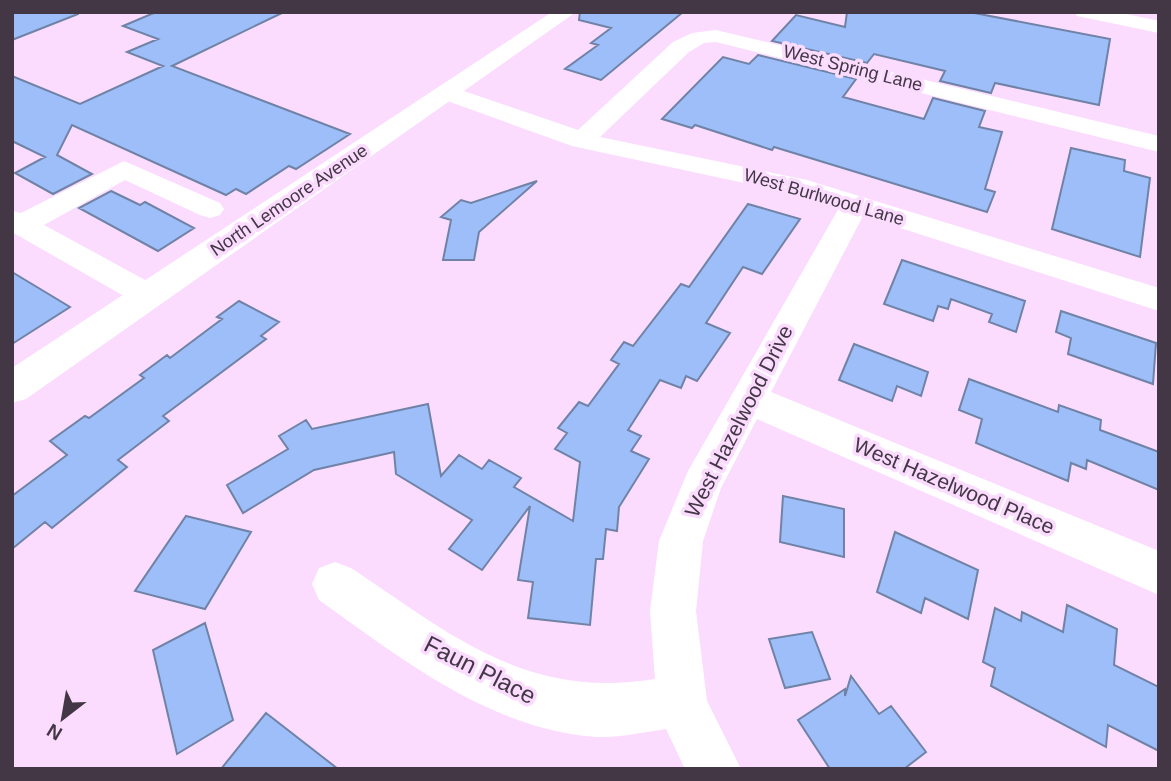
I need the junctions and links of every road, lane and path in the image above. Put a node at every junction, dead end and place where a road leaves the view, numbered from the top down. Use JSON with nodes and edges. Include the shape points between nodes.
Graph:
{"nodes":[{"id":1,"x":566,"y":12,"type":"edge"},
{"id":2,"x":1084,"y":12,"type":"edge"},
{"id":3,"x":1133,"y":12,"type":"edge"},
{"id":4,"x":1159,"y":17,"type":"edge"},
{"id":5,"x":1159,"y":27,"type":"edge"},
{"id":6,"x":447,"y":93,"type":"junction"},
{"id":7,"x":581,"y":141,"type":"junction"},
{"id":8,"x":1159,"y":144,"type":"edge"},
{"id":9,"x":855,"y":205,"type":"junction"},
{"id":10,"x":210,"y":209,"type":"dead end"},
{"id":11,"x":17,"y":222,"type":"edge"},
{"id":12,"x":147,"y":295,"type":"junction"},
{"id":13,"x":1159,"y":300,"type":"edge"},
{"id":14,"x":12,"y":388,"type":"edge"},
{"id":15,"x":749,"y":399,"type":"junction"},
{"id":16,"x":1159,"y":573,"type":"edge"},
{"id":17,"x":335,"y":584,"type":"dead end"},
{"id":18,"x":682,"y":701,"type":"junction"},
{"id":19,"x":714,"y":769,"type":"edge"}],
"edges":[{"from":1,"to":6,"type":"main road","name":"North Lemoore Avenue"},
{"from":2,"to":5,"type":"main road"},
{"from":3,"to":4,"type":"main road"},
{"from":6,"to":7,"type":"street","name":"West Burlwood Lane"},
{"from":6,"to":12,"type":"main road","name":"North Lemoore Avenue"},
{"from":7,"to":8,"type":"street","name":"West Spring Lane","via":[[681,47],[699,37],[716,36]]},
{"from":7,"to":9,"type":"street","name":"West Burlwood Lane","via":[[763,177]]},
{"from":9,"to":13,"type":"street","name":"West Burlwood Lane"},
{"from":9,"to":15,"type":"street","name":"West Hazelwood Drive"},
{"from":10,"to":11,"type":"street","via":[[124,169]]},
{"from":11,"to":12,"type":"street"},
{"from":12,"to":14,"type":"main road","name":"North Lemoore Avenue"},
{"from":15,"to":16,"type":"street","name":"West Hazelwood Place"},
{"from":15,"to":18,"type":"street","name":"West Hazelwood Drive","via":[[702,484],[681,541],[673,611]]},
{"from":17,"to":18,"type":"street","name":"Faun Place","via":[[450,661],[521,696],[562,708],[599,711]]},
{"from":18,"to":19,"type":"street","name":"West Hazelwood Drive"}]}
